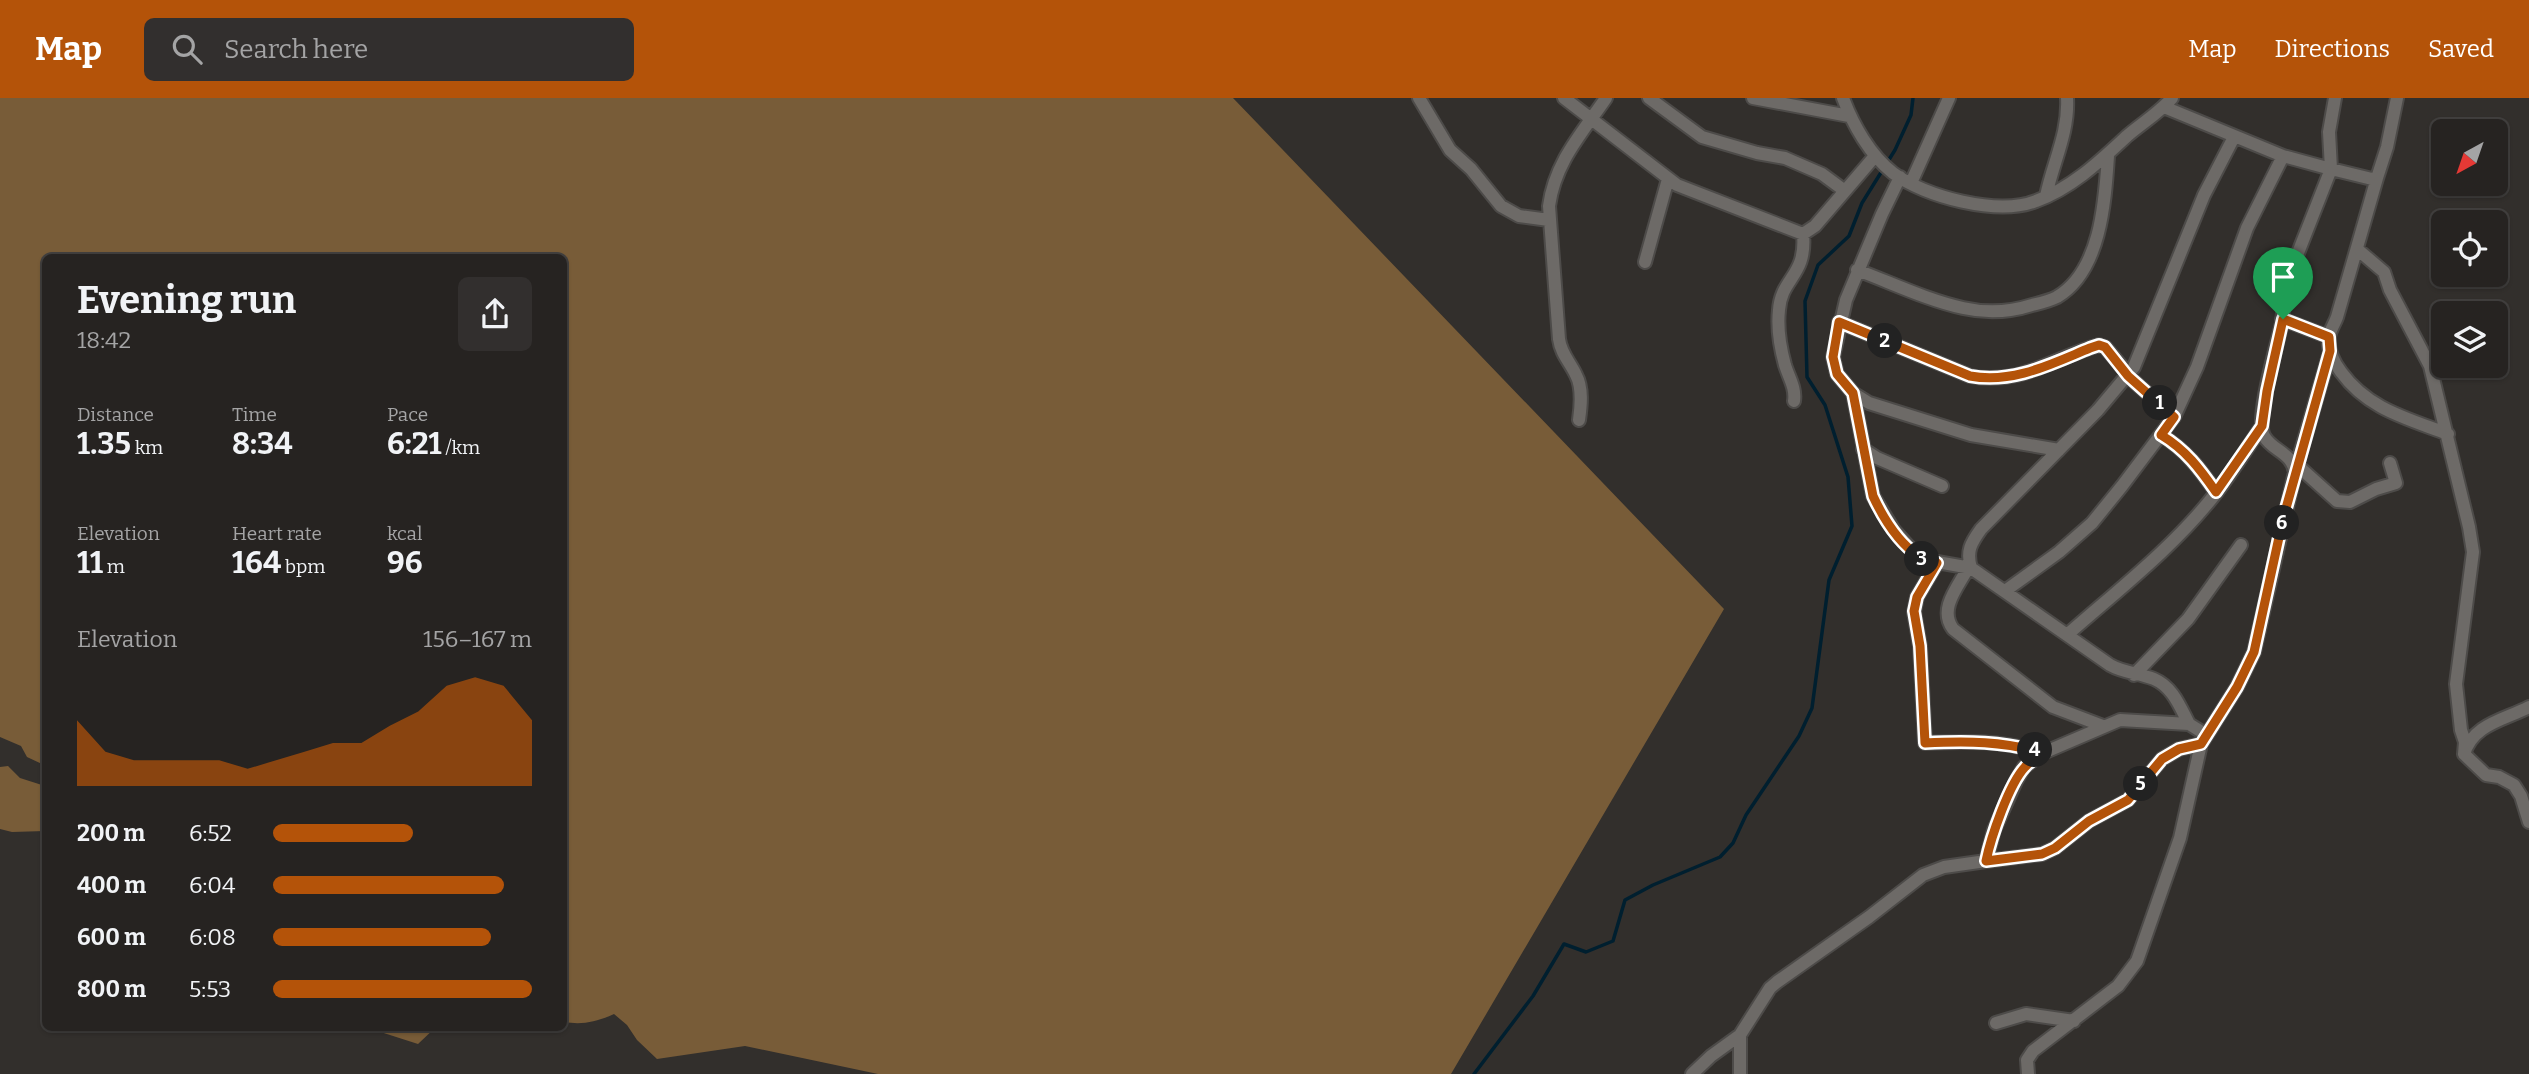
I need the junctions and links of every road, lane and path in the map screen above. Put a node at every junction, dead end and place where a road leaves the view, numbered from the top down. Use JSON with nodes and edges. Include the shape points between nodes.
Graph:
{"nodes":[{"id":1,"x":1419,"y":98,"type":"edge"},
{"id":2,"x":1564,"y":98,"type":"edge"},
{"id":3,"x":1606,"y":98,"type":"edge"},
{"id":4,"x":1649,"y":98,"type":"edge"},
{"id":5,"x":1753,"y":98,"type":"edge"},
{"id":6,"x":1843,"y":98,"type":"edge"},
{"id":7,"x":1949,"y":98,"type":"edge"},
{"id":8,"x":2067,"y":98,"type":"edge"},
{"id":9,"x":2335,"y":98,"type":"edge"},
{"id":10,"x":2397,"y":98,"type":"edge"},
{"id":11,"x":2168,"y":102,"type":"edge"},
{"id":12,"x":1849,"y":116,"type":"junction"},
{"id":13,"x":1590,"y":119,"type":"junction"},
{"id":14,"x":2234,"y":137,"type":"junction"},
{"id":15,"x":1875,"y":156,"type":"junction"},
{"id":16,"x":2108,"y":156,"type":"junction"},
{"id":17,"x":2283,"y":156,"type":"junction"},
{"id":18,"x":2331,"y":169,"type":"junction"},
{"id":19,"x":1901,"y":178,"type":"junction"},
{"id":20,"x":2377,"y":178,"type":"junction"},
{"id":21,"x":1668,"y":179,"type":"junction"},
{"id":22,"x":1845,"y":191,"type":"junction"},
{"id":23,"x":2046,"y":196,"type":"junction"},
{"id":24,"x":1549,"y":220,"type":"junction"},
{"id":25,"x":1803,"y":234,"type":"junction"},
{"id":26,"x":2357,"y":249,"type":"junction"},
{"id":27,"x":1644,"y":262,"type":"dead end"},
{"id":28,"x":1857,"y":270,"type":"junction"},
{"id":29,"x":2283,"y":319,"type":"junction"},
{"id":30,"x":1839,"y":322,"type":"junction"},
{"id":31,"x":2329,"y":337,"type":"junction"},
{"id":32,"x":2330,"y":351,"type":"junction"},
{"id":33,"x":2129,"y":375,"type":"junction"},
{"id":34,"x":1853,"y":393,"type":"junction"},
{"id":35,"x":1794,"y":401,"type":"dead end"},
{"id":36,"x":2174,"y":417,"type":"junction"},
{"id":37,"x":1579,"y":420,"type":"dead end"},
{"id":38,"x":2262,"y":426,"type":"junction"},
{"id":39,"x":2448,"y":434,"type":"junction"},
{"id":40,"x":2161,"y":435,"type":"junction"},
{"id":41,"x":1863,"y":449,"type":"junction"},
{"id":42,"x":2059,"y":450,"type":"junction"},
{"id":43,"x":2390,"y":463,"type":"dead end"},
{"id":44,"x":2296,"y":468,"type":"junction"},
{"id":45,"x":1942,"y":486,"type":"dead end"},
{"id":46,"x":2216,"y":492,"type":"junction"},
{"id":47,"x":2241,"y":545,"type":"dead end"},
{"id":48,"x":1937,"y":563,"type":"junction"},
{"id":49,"x":1969,"y":568,"type":"junction"},
{"id":50,"x":2005,"y":591,"type":"junction"},
{"id":51,"x":2067,"y":635,"type":"junction"},
{"id":52,"x":2134,"y":675,"type":"junction"},
{"id":53,"x":2529,"y":707,"type":"edge"},
{"id":54,"x":2189,"y":724,"type":"junction"},
{"id":55,"x":2103,"y":726,"type":"junction"},
{"id":56,"x":2203,"y":739,"type":"junction"},
{"id":57,"x":2043,"y":753,"type":"junction"},
{"id":58,"x":2464,"y":754,"type":"junction"},
{"id":59,"x":2529,"y":822,"type":"edge"},
{"id":60,"x":1986,"y":861,"type":"junction"},
{"id":61,"x":2074,"y":1021,"type":"junction"},
{"id":62,"x":1996,"y":1023,"type":"dead end"},
{"id":63,"x":1741,"y":1035,"type":"junction"},
{"id":64,"x":1692,"y":1074,"type":"edge"},
{"id":65,"x":1740,"y":1074,"type":"edge"},
{"id":66,"x":2028,"y":1074,"type":"edge"}],
"edges":[{"from":1,"to":24,"type":"street","via":[[1450,150],[1502,206],[1519,216]]},
{"from":2,"to":13,"type":"street"},
{"from":3,"to":13,"type":"street"},
{"from":4,"to":22,"type":"street","via":[[1702,137],[1785,158],[1822,174]]},
{"from":5,"to":12,"type":"street"},
{"from":6,"to":12,"type":"street"},
{"from":7,"to":19,"type":"street"},
{"from":8,"to":23,"type":"street","via":[[2067,126]]},
{"from":9,"to":18,"type":"street","via":[[2329,132]]},
{"from":10,"to":20,"type":"street"},
{"from":11,"to":14,"type":"street"},
{"from":11,"to":16,"type":"street"},
{"from":12,"to":15,"type":"street"},
{"from":13,"to":21,"type":"street"},
{"from":13,"to":24,"type":"street","via":[[1563,160],[1551,193]]},
{"from":14,"to":17,"type":"street"},
{"from":14,"to":33,"type":"street","via":[[2204,195]]},
{"from":15,"to":19,"type":"street"},
{"from":15,"to":22,"type":"street"},
{"from":16,"to":23,"type":"street"},
{"from":16,"to":28,"type":"street","via":[[2104,211],[2094,244],[2075,281],[2048,301],[2021,309],[1966,309]]},
{"from":17,"to":18,"type":"street"},
{"from":17,"to":36,"type":"street","via":[[2248,228]]},
{"from":18,"to":20,"type":"street"},
{"from":18,"to":29,"type":"street","via":[[2285,286]]},
{"from":19,"to":23,"type":"street","via":[[1960,201],[1995,207]]},
{"from":19,"to":28,"type":"street"},
{"from":20,"to":26,"type":"street"},
{"from":21,"to":25,"type":"street"},
{"from":21,"to":27,"type":"street"},
{"from":22,"to":25,"type":"street"},
{"from":24,"to":37,"type":"street","via":[[1559,339],[1578,378]]},
{"from":25,"to":35,"type":"street","via":[[1802,264],[1781,295],[1779,310],[1781,347],[1795,390]]},
{"from":26,"to":31,"type":"street"},
{"from":26,"to":39,"type":"street","via":[[2382,268],[2430,366]]},
{"from":28,"to":30,"type":"street"},
{"from":29,"to":31,"type":"street"},
{"from":29,"to":38,"type":"street"},
{"from":30,"to":33,"type":"street","via":[[1979,378],[2008,378],[2099,345]]},
{"from":30,"to":34,"type":"street","via":[[1833,357],[1837,374]]},
{"from":31,"to":32,"type":"street"},
{"from":32,"to":39,"type":"street","via":[[2334,363],[2368,401]]},
{"from":32,"to":44,"type":"street"},
{"from":33,"to":36,"type":"street"},
{"from":33,"to":42,"type":"street"},
{"from":34,"to":41,"type":"street"},
{"from":34,"to":42,"type":"street","via":[[1869,403],[1971,435]]},
{"from":36,"to":40,"type":"street"},
{"from":38,"to":44,"type":"street","via":[[2265,438]]},
{"from":38,"to":46,"type":"street"},
{"from":39,"to":58,"type":"street","via":[[2473,552],[2456,684]]},
{"from":40,"to":46,"type":"street","via":[[2195,462]]},
{"from":40,"to":50,"type":"street","via":[[2092,523]]},
{"from":41,"to":45,"type":"street"},
{"from":41,"to":48,"type":"street","via":[[1878,508],[1907,547],[1920,559]]},
{"from":42,"to":49,"type":"street","via":[[1971,542]]},
{"from":43,"to":44,"type":"street","via":[[2396,483],[2350,502],[2337,500]]},
{"from":44,"to":56,"type":"street","via":[[2254,652]]},
{"from":46,"to":51,"type":"street","via":[[2158,555]]},
{"from":47,"to":52,"type":"street","via":[[2188,619]]},
{"from":48,"to":49,"type":"street"},
{"from":48,"to":57,"type":"street","via":[[1914,611],[1925,743],[1980,741]]},
{"from":49,"to":50,"type":"street"},
{"from":49,"to":55,"type":"street","via":[[1946,609],[1953,629],[2053,706]]},
{"from":50,"to":51,"type":"street"},
{"from":51,"to":52,"type":"street","via":[[2110,665]]},
{"from":52,"to":54,"type":"street","via":[[2165,686]]},
{"from":53,"to":58,"type":"street","via":[[2479,731],[2469,739]]},
{"from":54,"to":55,"type":"street","via":[[2120,720]]},
{"from":54,"to":56,"type":"street"},
{"from":55,"to":57,"type":"street"},
{"from":56,"to":60,"type":"street","via":[[2162,759],[2128,800],[2089,821],[2055,848]]},
{"from":56,"to":61,"type":"street","via":[[2180,838],[2137,961],[2118,986]]},
{"from":57,"to":60,"type":"street","via":[[2024,767],[2016,781]]},
{"from":58,"to":59,"type":"street","via":[[2486,775],[2514,785]]},
{"from":60,"to":63,"type":"street","via":[[1944,867],[1908,885],[1770,988]]},
{"from":61,"to":62,"type":"street","via":[[2026,1014]]},
{"from":61,"to":66,"type":"street","via":[[2033,1051],[2027,1059]]},
{"from":63,"to":64,"type":"street"},
{"from":63,"to":65,"type":"street"}]}
